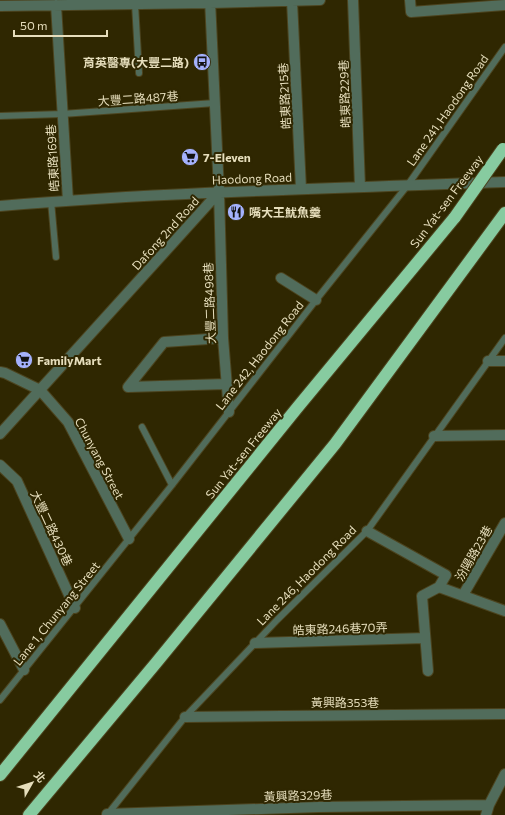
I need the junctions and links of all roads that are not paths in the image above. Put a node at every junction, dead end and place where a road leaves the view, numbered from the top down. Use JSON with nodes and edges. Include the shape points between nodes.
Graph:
{"nodes":[{"id":1,"x":292,"y":0,"type":"edge"},
{"id":2,"x":320,"y":0,"type":"edge"},
{"id":3,"x":353,"y":0,"type":"edge"},
{"id":4,"x":410,"y":0,"type":"edge"},
{"id":5,"x":210,"y":2,"type":"edge"},
{"id":6,"x":136,"y":4,"type":"junction"},
{"id":7,"x":56,"y":5,"type":"junction"},
{"id":8,"x":505,"y":5,"type":"edge"},
{"id":9,"x":0,"y":6,"type":"edge"},
{"id":10,"x":505,"y":47,"type":"edge"},
{"id":11,"x":139,"y":73,"type":"dead end"},
{"id":12,"x":215,"y":103,"type":"junction"},
{"id":13,"x":62,"y":114,"type":"junction"},
{"id":14,"x":0,"y":116,"type":"edge"},
{"id":15,"x":504,"y":148,"type":"edge"},
{"id":16,"x":505,"y":182,"type":"edge"},
{"id":17,"x":407,"y":186,"type":"junction"},
{"id":18,"x":360,"y":187,"type":"junction"},
{"id":19,"x":301,"y":189,"type":"junction"},
{"id":20,"x":219,"y":192,"type":"junction"},
{"id":21,"x":51,"y":201,"type":"junction"},
{"id":22,"x":68,"y":201,"type":"junction"},
{"id":23,"x":0,"y":206,"type":"edge"},
{"id":24,"x":505,"y":213,"type":"edge"},
{"id":25,"x":56,"y":257,"type":"dead end"},
{"id":26,"x":281,"y":278,"type":"dead end"},
{"id":27,"x":316,"y":300,"type":"junction"},
{"id":28,"x":223,"y":338,"type":"junction"},
{"id":29,"x":505,"y":338,"type":"edge"},
{"id":30,"x":488,"y":361,"type":"junction"},
{"id":31,"x":505,"y":361,"type":"edge"},
{"id":32,"x":0,"y":372,"type":"edge"},
{"id":33,"x":226,"y":384,"type":"junction"},
{"id":34,"x":40,"y":390,"type":"junction"},
{"id":35,"x":229,"y":412,"type":"junction"},
{"id":36,"x":142,"y":427,"type":"dead end"},
{"id":37,"x":0,"y":434,"type":"edge"},
{"id":38,"x":505,"y":435,"type":"edge"},
{"id":39,"x":434,"y":436,"type":"junction"},
{"id":40,"x":0,"y":465,"type":"edge"},
{"id":41,"x":172,"y":485,"type":"junction"},
{"id":42,"x":505,"y":524,"type":"edge"},
{"id":43,"x":367,"y":530,"type":"junction"},
{"id":44,"x":129,"y":539,"type":"junction"},
{"id":45,"x":439,"y":587,"type":"junction"},
{"id":46,"x":463,"y":596,"type":"junction"},
{"id":47,"x":75,"y":608,"type":"junction"},
{"id":48,"x":505,"y":611,"type":"edge"},
{"id":49,"x":0,"y":624,"type":"edge"},
{"id":50,"x":425,"y":638,"type":"junction"},
{"id":51,"x":255,"y":643,"type":"junction"},
{"id":52,"x":24,"y":670,"type":"junction"},
{"id":53,"x":428,"y":671,"type":"dead end"},
{"id":54,"x":0,"y":700,"type":"edge"},
{"id":55,"x":505,"y":714,"type":"edge"},
{"id":56,"x":185,"y":716,"type":"junction"},
{"id":57,"x":0,"y":774,"type":"edge"},
{"id":58,"x":505,"y":774,"type":"edge"},
{"id":59,"x":488,"y":810,"type":"edge"},
{"id":60,"x":319,"y":811,"type":"edge"},
{"id":61,"x":29,"y":815,"type":"edge"},
{"id":62,"x":107,"y":815,"type":"edge"}],
"edges":[{"from":1,"to":2,"type":"street"},
{"from":1,"to":5,"type":"street"},
{"from":1,"to":19,"type":"street","name":"皓東路215巷"},
{"from":3,"to":18,"type":"street","name":"皓東路229巷"},
{"from":4,"to":8,"type":"street","via":[[411,12]]},
{"from":5,"to":6,"type":"street"},
{"from":5,"to":12,"type":"street"},
{"from":6,"to":7,"type":"street"},
{"from":6,"to":11,"type":"lane"},
{"from":7,"to":9,"type":"street"},
{"from":7,"to":13,"type":"street","name":"皓東路169巷"},
{"from":10,"to":17,"type":"lane","name":"Lane 241, Haodong Road"},
{"from":12,"to":13,"type":"lane","name":"大豐二路487巷"},
{"from":12,"to":20,"type":"street"},
{"from":13,"to":14,"type":"lane","name":"皓東路169巷"},
{"from":13,"to":22,"type":"street","name":"皓東路169巷"},
{"from":15,"to":57,"type":"highway","name":"Sun Yat-sen Freeway","bridge":true,"via":[[454,217]]},
{"from":16,"to":17,"type":"street","name":"Haodong Road"},
{"from":17,"to":18,"type":"street","name":"Haodong Road"},
{"from":17,"to":27,"type":"lane","name":"Lane 242, Haodong Road"},
{"from":18,"to":19,"type":"street","name":"Haodong Road"},
{"from":19,"to":20,"type":"street","name":"Haodong Road"},
{"from":20,"to":22,"type":"street","name":"Haodong Road"},
{"from":20,"to":28,"type":"street","name":"大豐二路498巷"},
{"from":20,"to":34,"type":"street","name":"Dafong 2nd Road"},
{"from":21,"to":22,"type":"street","name":"Haodong Road"},
{"from":21,"to":23,"type":"street","name":"Haodong Road"},
{"from":21,"to":25,"type":"lane"},
{"from":24,"to":61,"type":"highway","via":[[335,444]]},
{"from":26,"to":27,"type":"street"},
{"from":27,"to":35,"type":"lane","name":"Lane 242, Haodong Road"},
{"from":28,"to":33,"type":"street","name":"大豐二路498巷"},
{"from":28,"to":33,"type":"street","via":[[164,342],[128,387]]},
{"from":29,"to":30,"type":"lane","name":"Lane 246, Haodong Road"},
{"from":30,"to":31,"type":"street"},
{"from":30,"to":39,"type":"lane","name":"Lane 246, Haodong Road"},
{"from":32,"to":34,"type":"street","name":"Chunyang Street"},
{"from":33,"to":35,"type":"street","name":"大豐二路498巷"},
{"from":34,"to":37,"type":"street","name":"Dafong 2nd Road"},
{"from":34,"to":44,"type":"street","name":"Chunyang Street","via":[[68,422]]},
{"from":35,"to":41,"type":"lane","name":"Lane 242, Haodong Road"},
{"from":36,"to":41,"type":"lane"},
{"from":38,"to":39,"type":"street"},
{"from":39,"to":43,"type":"lane","name":"Lane 246, Haodong Road"},
{"from":40,"to":47,"type":"street","name":"大豐二路430巷","via":[[17,481]]},
{"from":41,"to":44,"type":"lane","name":"Lane 242, Haodong Road"},
{"from":42,"to":46,"type":"street","name":"汾陽路23巷"},
{"from":43,"to":45,"type":"street","via":[[446,575]]},
{"from":43,"to":51,"type":"lane","name":"Lane 246, Haodong Road"},
{"from":44,"to":47,"type":"lane","name":"Lane 1, Chunyang Street"},
{"from":45,"to":46,"type":"street"},
{"from":45,"to":50,"type":"street","via":[[422,596]]},
{"from":46,"to":48,"type":"street"},
{"from":47,"to":52,"type":"lane","name":"Lane 1, Chunyang Street"},
{"from":49,"to":52,"type":"street"},
{"from":50,"to":51,"type":"street","name":"皓東路246巷70弄"},
{"from":50,"to":53,"type":"street"},
{"from":51,"to":56,"type":"lane","name":"Lane 246, Haodong Road"},
{"from":52,"to":54,"type":"lane","name":"Lane 1, Chunyang Street"},
{"from":55,"to":56,"type":"street","name":"黃興路353巷"},
{"from":56,"to":62,"type":"lane","name":"Lane 246, Haodong Road"},
{"from":58,"to":59,"type":"street"},
{"from":59,"to":60,"type":"street","name":"黃興路329巷"},
{"from":60,"to":62,"type":"street","name":"黃興路329巷"}]}
